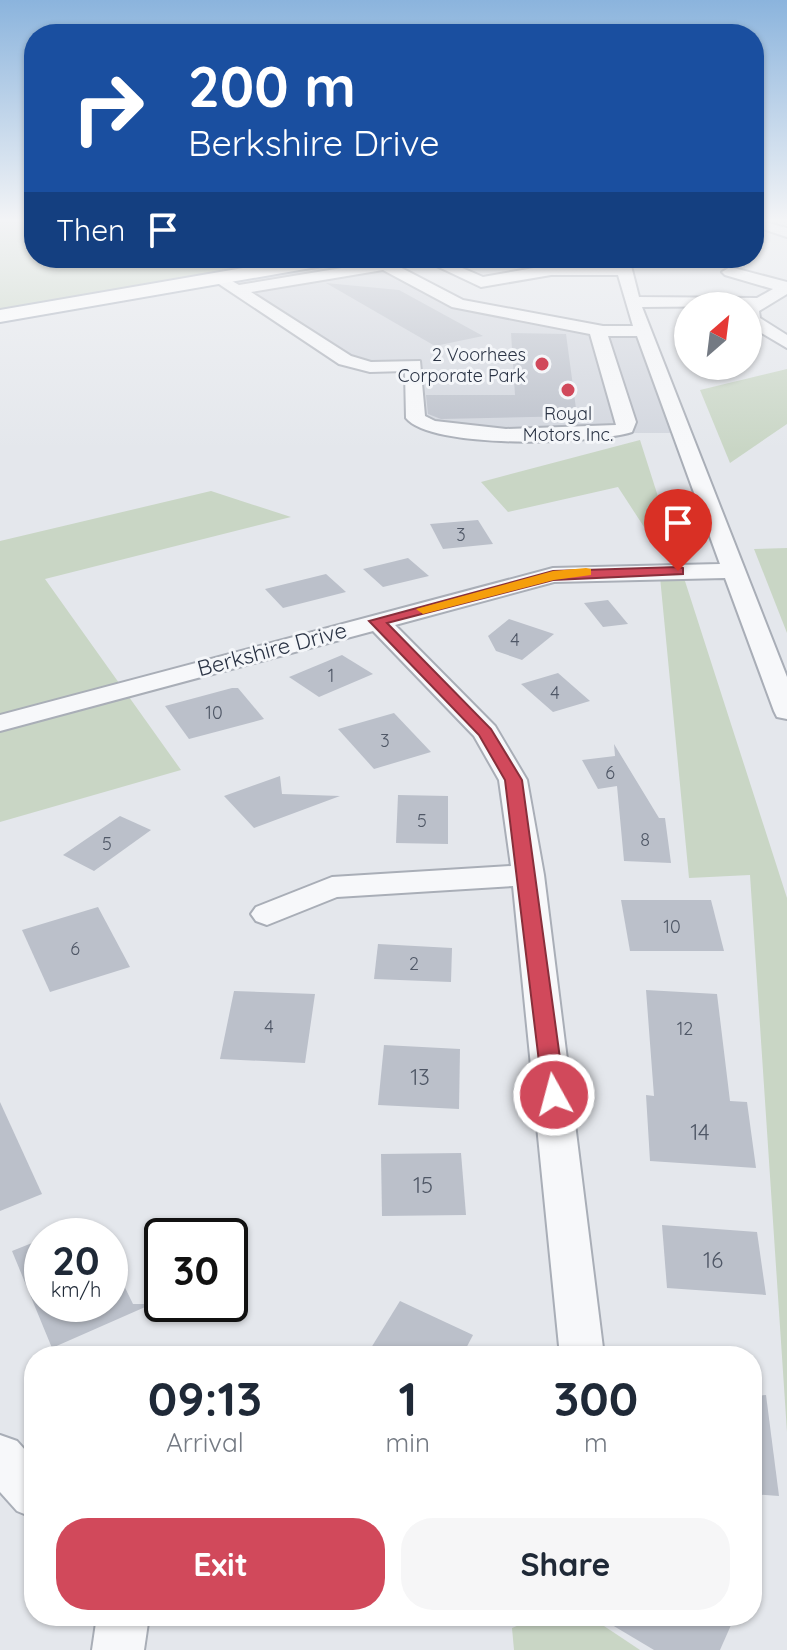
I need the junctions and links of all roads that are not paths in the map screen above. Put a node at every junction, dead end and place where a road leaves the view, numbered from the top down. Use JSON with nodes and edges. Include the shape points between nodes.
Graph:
{"nodes":[{"id":1,"x":115,"y":296,"type":"edge"},
{"id":2,"x":246,"y":296,"type":"edge"},
{"id":3,"x":444,"y":296,"type":"edge"},
{"id":4,"x":668,"y":296,"type":"edge"},
{"id":5,"x":632,"y":297,"type":"junction"},
{"id":6,"x":674,"y":299,"type":"edge"},
{"id":7,"x":0,"y":316,"type":"edge"},
{"id":8,"x":313,"y":320,"type":"dead end"},
{"id":9,"x":290,"y":325,"type":"junction"},
{"id":10,"x":762,"y":327,"type":"edge"},
{"id":11,"x":597,"y":329,"type":"junction"},
{"id":12,"x":643,"y":329,"type":"junction"},
{"id":13,"x":787,"y":343,"type":"edge"},
{"id":14,"x":626,"y":422,"type":"junction"},
{"id":15,"x":678,"y":422,"type":"junction"},
{"id":16,"x":736,"y":571,"type":"junction"},
{"id":17,"x":377,"y":621,"type":"junction"},
{"id":18,"x":787,"y":711,"type":"edge"},
{"id":19,"x":0,"y":723,"type":"edge"},
{"id":20,"x":528,"y":875,"type":"junction"},
{"id":21,"x":267,"y":914,"type":"dead end"},
{"id":22,"x":581,"y":1346,"type":"edge"},
{"id":23,"x":0,"y":1457,"type":"edge"},
{"id":24,"x":24,"y":1484,"type":"edge"},
{"id":25,"x":122,"y":1626,"type":"edge"},
{"id":26,"x":118,"y":1650,"type":"edge"}],
"edges":[{"from":1,"to":7,"type":"main road"},
{"from":2,"to":9,"type":"street"},
{"from":3,"to":11,"type":"street","via":[[458,304]]},
{"from":4,"to":5,"type":"street"},
{"from":5,"to":6,"type":"street"},
{"from":5,"to":12,"type":"street"},
{"from":8,"to":9,"type":"street"},
{"from":9,"to":14,"type":"street","via":[[356,364],[414,365],[416,418],[429,428],[456,433],[609,433],[625,428]]},
{"from":10,"to":13,"type":"street"},
{"from":11,"to":12,"type":"street"},
{"from":11,"to":14,"type":"street"},
{"from":12,"to":15,"type":"street"},
{"from":14,"to":15,"type":"street"},
{"from":15,"to":16,"type":"street"},
{"from":16,"to":17,"type":"street","name":"Berkshire Drive","via":[[553,575]]},
{"from":16,"to":18,"type":"street"},
{"from":17,"to":19,"type":"street","name":"Berkshire Drive"},
{"from":17,"to":20,"type":"street","via":[[485,732],[513,780]]},
{"from":20,"to":21,"type":"street","via":[[332,887]]},
{"from":20,"to":22,"type":"street"},
{"from":23,"to":24,"type":"street"},
{"from":25,"to":26,"type":"street"}]}
